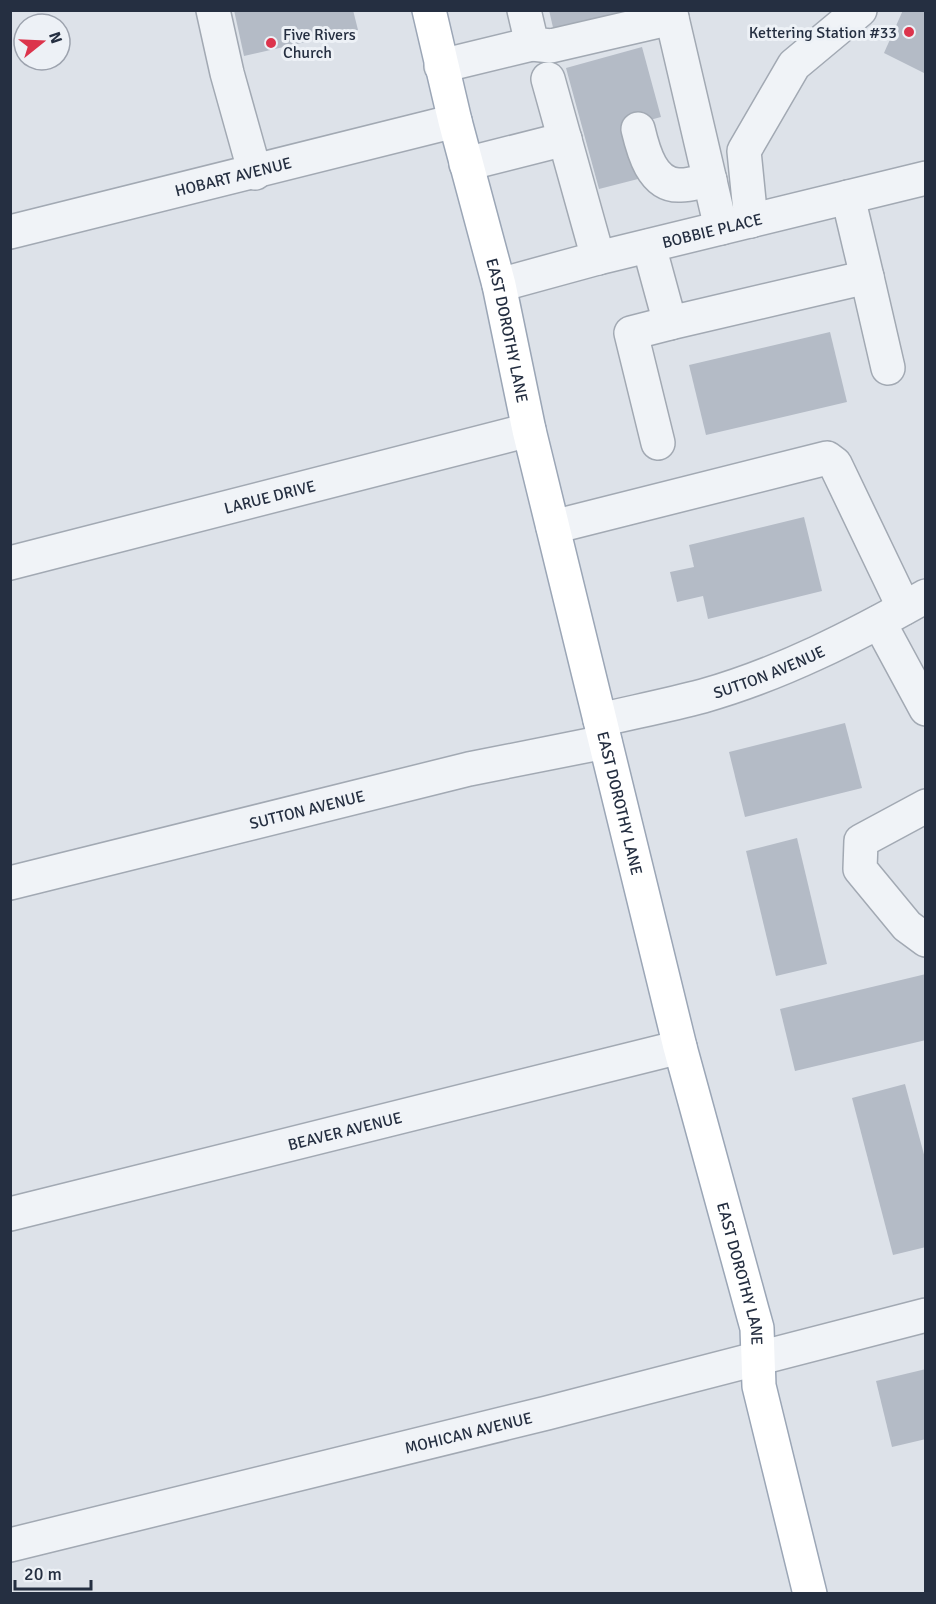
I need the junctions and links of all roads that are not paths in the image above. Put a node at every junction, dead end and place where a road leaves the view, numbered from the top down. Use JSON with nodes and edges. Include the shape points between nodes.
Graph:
{"nodes":[{"id":1,"x":213,"y":10,"type":"edge"},
{"id":2,"x":429,"y":10,"type":"edge"},
{"id":3,"x":524,"y":10,"type":"edge"},
{"id":4,"x":860,"y":10,"type":"edge"},
{"id":5,"x":671,"y":14,"type":"edge"},
{"id":6,"x":532,"y":44,"type":"junction"},
{"id":7,"x":441,"y":66,"type":"junction"},
{"id":8,"x":548,"y":79,"type":"dead end"},
{"id":9,"x":455,"y":121,"type":"junction"},
{"id":10,"x":638,"y":129,"type":"dead end"},
{"id":11,"x":565,"y":139,"type":"junction"},
{"id":12,"x":466,"y":164,"type":"junction"},
{"id":13,"x":255,"y":172,"type":"junction"},
{"id":14,"x":926,"y":178,"type":"edge"},
{"id":15,"x":710,"y":180,"type":"junction"},
{"id":16,"x":848,"y":197,"type":"junction"},
{"id":17,"x":736,"y":225,"type":"junction"},
{"id":18,"x":10,"y":232,"type":"edge"},
{"id":19,"x":649,"y":246,"type":"junction"},
{"id":20,"x":598,"y":258,"type":"junction"},
{"id":21,"x":867,"y":277,"type":"junction"},
{"id":22,"x":499,"y":285,"type":"junction"},
{"id":23,"x":670,"y":323,"type":"junction"},
{"id":24,"x":888,"y":368,"type":"dead end"},
{"id":25,"x":529,"y":430,"type":"junction"},
{"id":26,"x":658,"y":443,"type":"dead end"},
{"id":27,"x":553,"y":527,"type":"junction"},
{"id":28,"x":10,"y":563,"type":"edge"},
{"id":29,"x":903,"y":609,"type":"edge"},
{"id":30,"x":926,"y":709,"type":"edge"},
{"id":31,"x":602,"y":731,"type":"junction"},
{"id":32,"x":926,"y":806,"type":"edge"},
{"id":33,"x":10,"y":883,"type":"edge"},
{"id":34,"x":926,"y":940,"type":"edge"},
{"id":35,"x":680,"y":1047,"type":"junction"},
{"id":36,"x":10,"y":1214,"type":"edge"},
{"id":37,"x":926,"y":1316,"type":"edge"},
{"id":38,"x":758,"y":1358,"type":"junction"},
{"id":39,"x":10,"y":1545,"type":"edge"},
{"id":40,"x":810,"y":1593,"type":"edge"}],
"edges":[{"from":1,"to":13,"type":"street","via":[[226,73]]},
{"from":2,"to":7,"type":"main road","name":"EAST DOROTHY LANE"},
{"from":3,"to":6,"type":"street"},
{"from":4,"to":17,"type":"street","via":[[794,65],[744,151]]},
{"from":5,"to":6,"type":"street","via":[[551,46]]},
{"from":5,"to":15,"type":"street"},
{"from":6,"to":7,"type":"street"},
{"from":7,"to":9,"type":"main road","name":"EAST DOROTHY LANE"},
{"from":8,"to":11,"type":"street"},
{"from":9,"to":12,"type":"main road","name":"EAST DOROTHY LANE"},
{"from":9,"to":13,"type":"street","name":"HOBART AVENUE"},
{"from":10,"to":15,"type":"street","via":[[646,159],[664,180],[679,186]]},
{"from":11,"to":12,"type":"street"},
{"from":11,"to":20,"type":"street"},
{"from":12,"to":22,"type":"main road","name":"EAST DOROTHY LANE"},
{"from":13,"to":18,"type":"street","name":"HOBART AVENUE"},
{"from":14,"to":16,"type":"street","name":"BOBBIE PLACE"},
{"from":15,"to":17,"type":"street"},
{"from":16,"to":17,"type":"street","name":"BOBBIE PLACE"},
{"from":16,"to":21,"type":"street"},
{"from":17,"to":19,"type":"street","name":"BOBBIE PLACE"},
{"from":19,"to":20,"type":"street","name":"BOBBIE PLACE"},
{"from":19,"to":23,"type":"street"},
{"from":20,"to":22,"type":"street","name":"BOBBIE PLACE"},
{"from":21,"to":23,"type":"street"},
{"from":21,"to":24,"type":"street"},
{"from":22,"to":25,"type":"main road","name":"EAST DOROTHY LANE"},
{"from":23,"to":26,"type":"street","via":[[631,333]]},
{"from":25,"to":27,"type":"main road","name":"EAST DOROTHY LANE"},
{"from":25,"to":28,"type":"street","name":"LARUE DRIVE"},
{"from":27,"to":29,"type":"street","via":[[827,458],[835,464]]},
{"from":27,"to":31,"type":"main road","name":"EAST DOROTHY LANE"},
{"from":29,"to":30,"type":"street"},
{"from":29,"to":31,"type":"street","name":"SUTTON AVENUE","via":[[752,679]]},
{"from":31,"to":33,"type":"street","name":"SUTTON AVENUE","via":[[469,769]]},
{"from":31,"to":35,"type":"main road","name":"EAST DOROTHY LANE"},
{"from":32,"to":34,"type":"street","via":[[861,840],[860,869],[907,926]]},
{"from":35,"to":36,"type":"street","name":"BEAVER AVENUE"},
{"from":35,"to":38,"type":"main road","name":"EAST DOROTHY LANE","via":[[757,1328]]},
{"from":37,"to":38,"type":"street","name":"MOHICAN AVENUE"},
{"from":38,"to":39,"type":"street","name":"MOHICAN AVENUE"},
{"from":38,"to":40,"type":"main road","name":"EAST DOROTHY LANE","via":[[759,1386]]}]}
